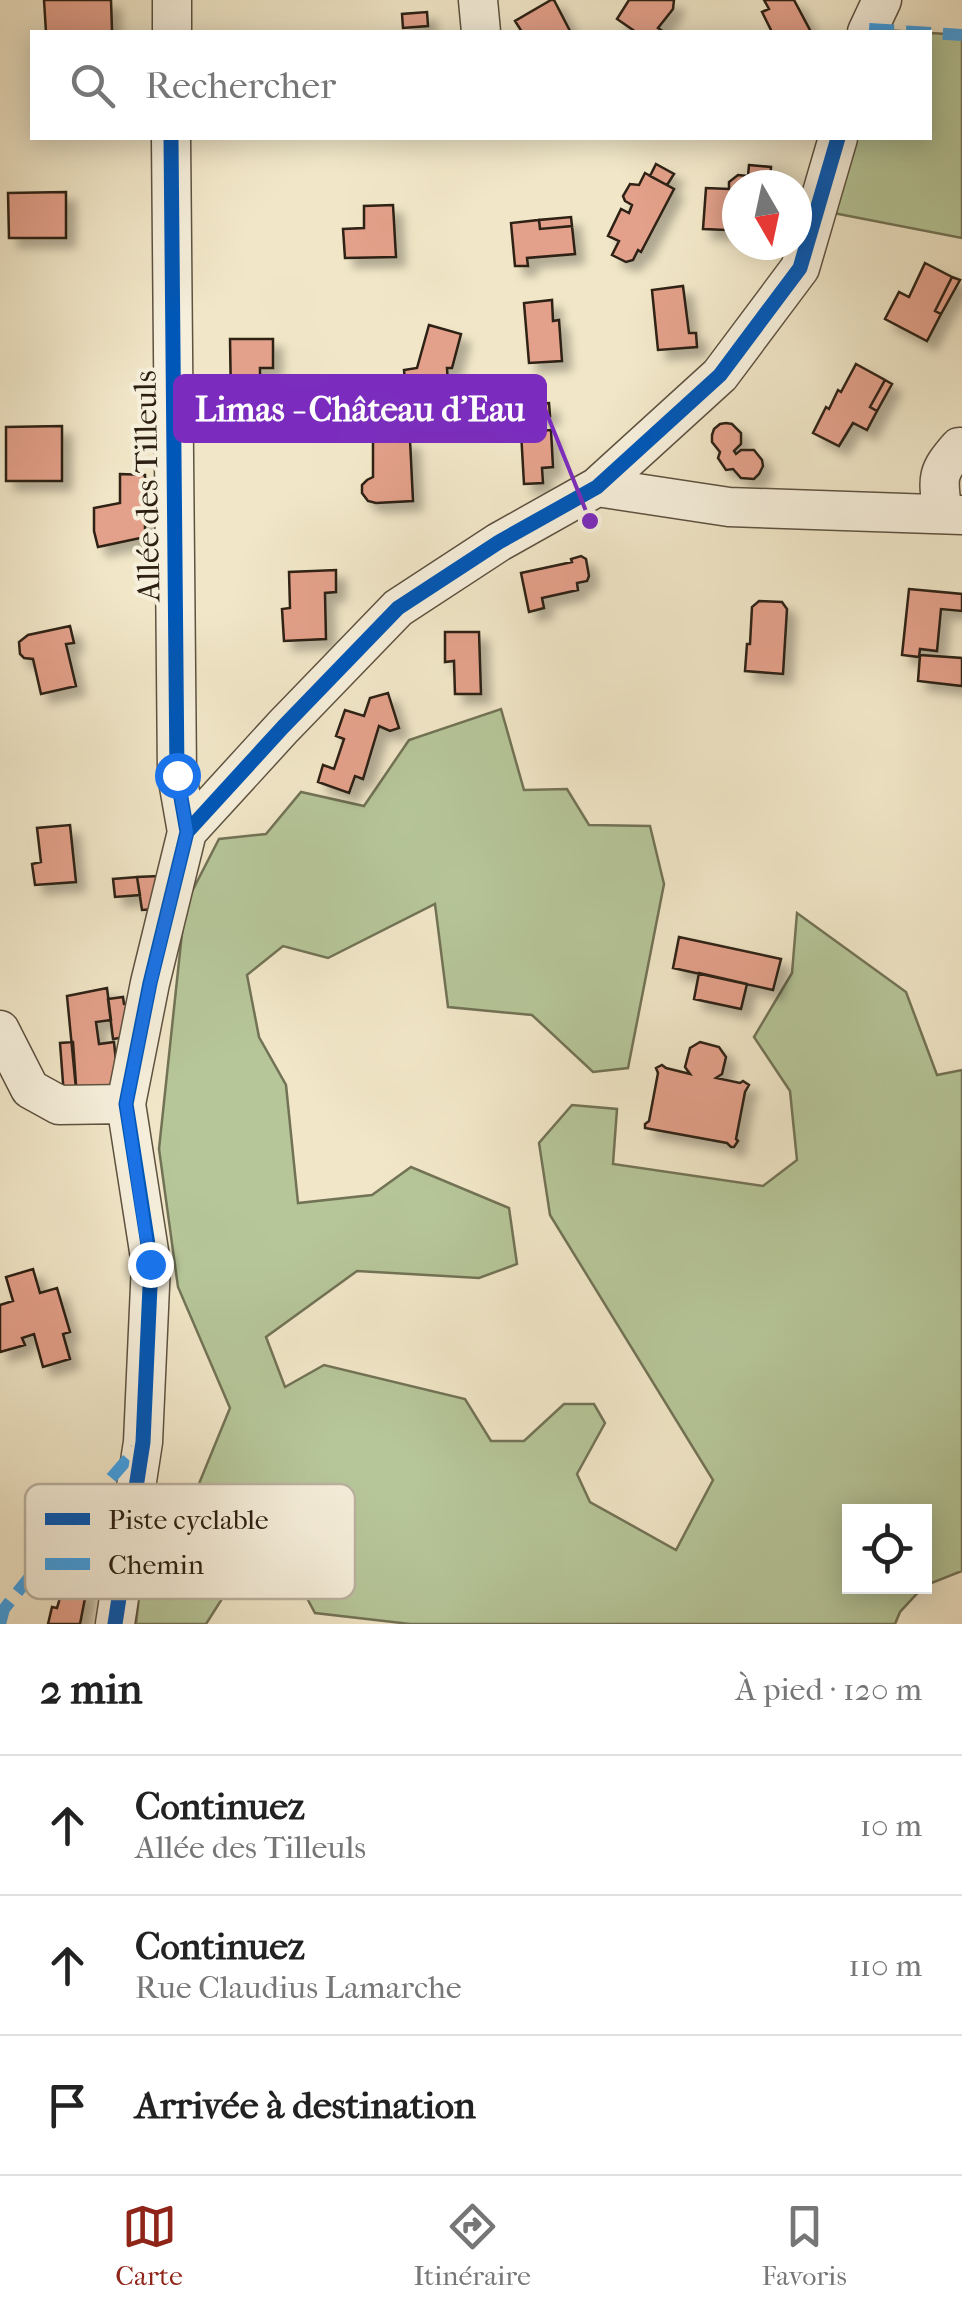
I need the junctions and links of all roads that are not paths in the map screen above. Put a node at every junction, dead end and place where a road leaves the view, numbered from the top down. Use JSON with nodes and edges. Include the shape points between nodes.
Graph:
{"nodes":[{"id":1,"x":172,"y":0,"type":"edge"},
{"id":2,"x":478,"y":0,"type":"edge"},
{"id":3,"x":882,"y":0,"type":"edge"},
{"id":4,"x":172,"y":30,"type":"edge"},
{"id":5,"x":481,"y":30,"type":"edge"},
{"id":6,"x":869,"y":30,"type":"edge"},
{"id":7,"x":171,"y":140,"type":"edge"},
{"id":8,"x":837,"y":140,"type":"edge"},
{"id":9,"x":962,"y":447,"type":"edge"},
{"id":10,"x":596,"y":486,"type":"junction"},
{"id":11,"x":952,"y":514,"type":"edge"},
{"id":12,"x":187,"y":832,"type":"junction"},
{"id":13,"x":0,"y":1030,"type":"edge"},
{"id":14,"x":126,"y":1104,"type":"junction"},
{"id":15,"x":137,"y":1484,"type":"edge"},
{"id":16,"x":119,"y":1599,"type":"edge"},
{"id":17,"x":115,"y":1624,"type":"edge"}],
"edges":[{"from":1,"to":4,"type":"street"},
{"from":2,"to":5,"type":"street"},
{"from":3,"to":6,"type":"street"},
{"from":7,"to":12,"type":"street","name":"Allée des Tilleuls","via":[[177,775]]},
{"from":8,"to":10,"type":"street","via":[[800,268],[720,375]]},
{"from":9,"to":11,"type":"street","via":[[942,467],[939,489]]},
{"from":10,"to":11,"type":"street","via":[[729,507]]},
{"from":10,"to":12,"type":"street","via":[[398,608]]},
{"from":12,"to":14,"type":"street"},
{"from":13,"to":14,"type":"street","via":[[30,1089],[59,1104]]},
{"from":14,"to":15,"type":"street","via":[[150,1264]]},
{"from":16,"to":17,"type":"street"}]}
